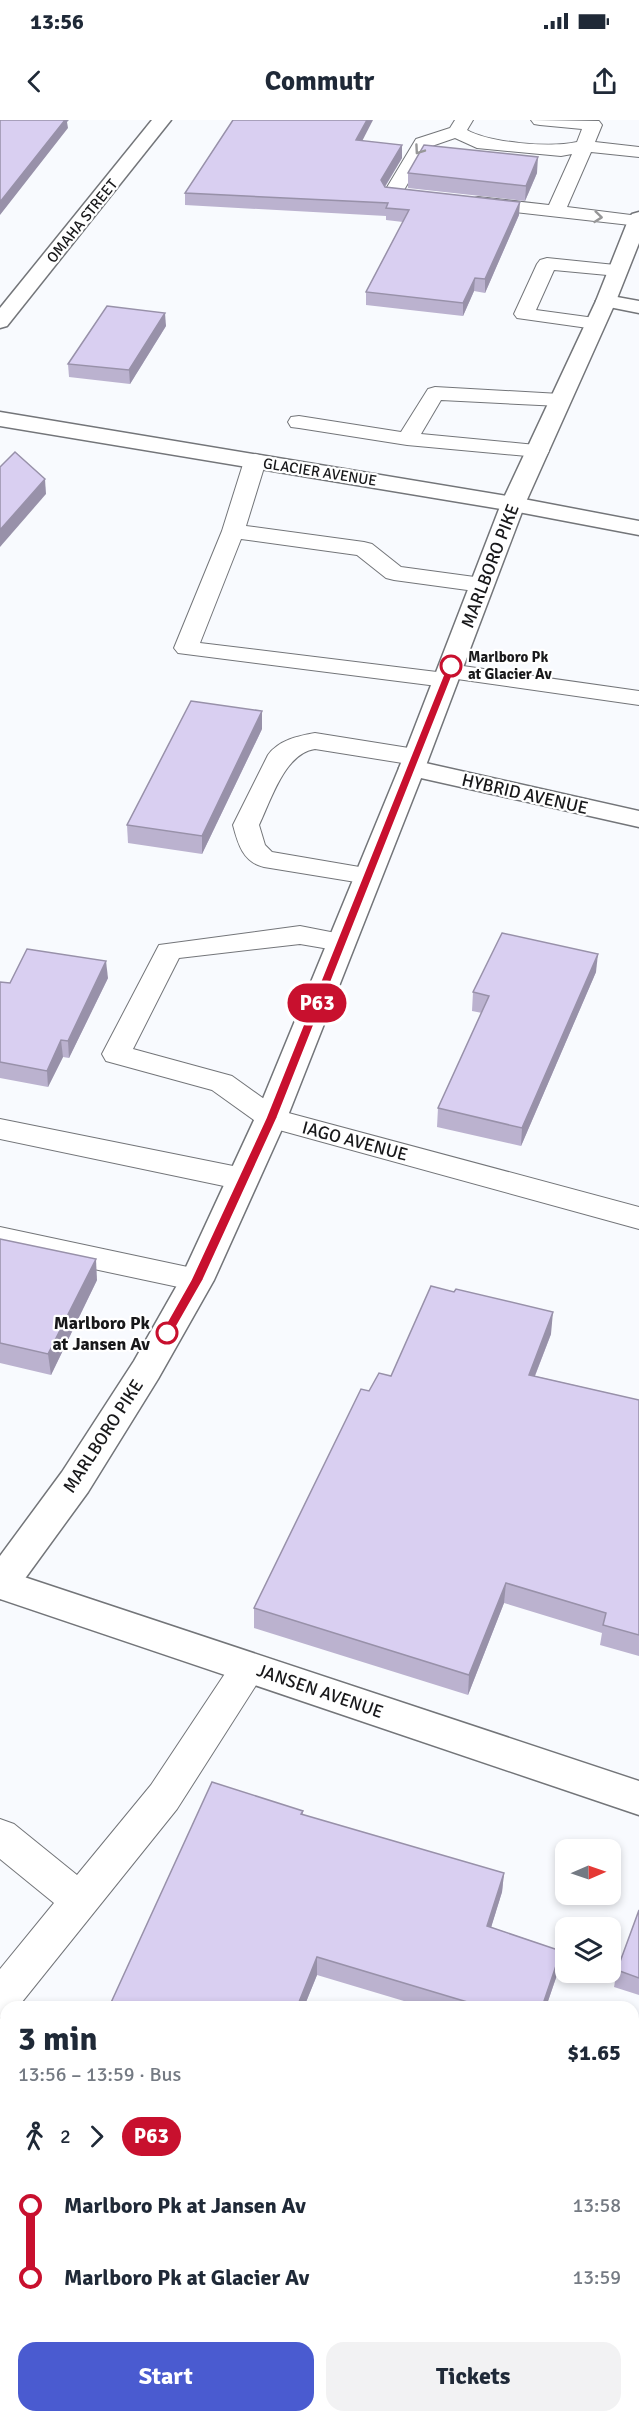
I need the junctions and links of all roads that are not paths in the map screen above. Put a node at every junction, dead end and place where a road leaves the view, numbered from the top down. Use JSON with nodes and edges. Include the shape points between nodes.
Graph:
{"nodes":[{"id":1,"x":162,"y":120,"type":"edge"},
{"id":2,"x":540,"y":120,"type":"edge"},
{"id":3,"x":461,"y":126,"type":"edge"},
{"id":4,"x":585,"y":146,"type":"junction"},
{"id":5,"x":639,"y":152,"type":"edge"},
{"id":6,"x":556,"y":212,"type":"junction"},
{"id":7,"x":638,"y":220,"type":"edge"},
{"id":8,"x":627,"y":261,"type":"edge"},
{"id":9,"x":639,"y":307,"type":"edge"},
{"id":10,"x":600,"y":312,"type":"junction"},
{"id":11,"x":0,"y":322,"type":"edge"},
{"id":12,"x":560,"y":400,"type":"junction"},
{"id":13,"x":0,"y":419,"type":"edge"},
{"id":14,"x":299,"y":422,"type":"dead end"},
{"id":15,"x":407,"y":440,"type":"junction"},
{"id":16,"x":537,"y":451,"type":"junction"},
{"id":17,"x":255,"y":461,"type":"junction"},
{"id":18,"x":513,"y":504,"type":"junction"},
{"id":19,"x":639,"y":528,"type":"edge"},
{"id":20,"x":233,"y":531,"type":"junction"},
{"id":21,"x":482,"y":585,"type":"junction"},
{"id":22,"x":447,"y":676,"type":"junction"},
{"id":23,"x":639,"y":698,"type":"edge"},
{"id":24,"x":414,"y":763,"type":"junction"},
{"id":25,"x":639,"y":819,"type":"edge"},
{"id":26,"x":368,"y":876,"type":"junction"},
{"id":27,"x":341,"y":942,"type":"junction"},
{"id":28,"x":271,"y":1118,"type":"junction"},
{"id":29,"x":0,"y":1129,"type":"edge"},
{"id":30,"x":243,"y":1179,"type":"junction"},
{"id":31,"x":639,"y":1218,"type":"edge"},
{"id":32,"x":0,"y":1238,"type":"edge"},
{"id":33,"x":197,"y":1280,"type":"junction"},
{"id":34,"x":0,"y":1584,"type":"edge"},
{"id":35,"x":249,"y":1668,"type":"junction"},
{"id":36,"x":639,"y":1798,"type":"edge"},
{"id":37,"x":0,"y":1836,"type":"edge"},
{"id":38,"x":80,"y":1900,"type":"junction"},
{"id":39,"x":0,"y":1999,"type":"edge"}],
"edges":[{"from":1,"to":11,"type":"main road","name":"OMAHA STREET"},
{"from":2,"to":4,"type":"lane","via":[[593,125]]},
{"from":3,"to":4,"type":"lane","via":[[477,143],[561,151]]},
{"from":3,"to":6,"type":"lane","one_way":true,"via":[[422,143],[392,194]]},
{"from":4,"to":5,"type":"lane"},
{"from":4,"to":6,"type":"lane"},
{"from":6,"to":7,"type":"lane","one_way":true},
{"from":7,"to":8,"type":"main road","name":"MARLBORO PIKE"},
{"from":8,"to":10,"type":"main road","name":"MARLBORO PIKE"},
{"from":8,"to":10,"type":"lane","via":[[547,264],[524,314]]},
{"from":9,"to":10,"type":"main road"},
{"from":10,"to":12,"type":"main road","name":"MARLBORO PIKE"},
{"from":12,"to":15,"type":"lane","via":[[435,393]]},
{"from":12,"to":16,"type":"main road","name":"MARLBORO PIKE"},
{"from":13,"to":17,"type":"main road","name":"GLACIER AVENUE"},
{"from":14,"to":15,"type":"lane"},
{"from":15,"to":16,"type":"lane"},
{"from":16,"to":18,"type":"main road","name":"MARLBORO PIKE"},
{"from":17,"to":18,"type":"main road","name":"GLACIER AVENUE"},
{"from":17,"to":20,"type":"lane"},
{"from":18,"to":19,"type":"main road","name":"GLACIER AVENUE"},
{"from":18,"to":21,"type":"main road","name":"MARLBORO PIKE"},
{"from":20,"to":21,"type":"lane","via":[[364,549],[394,573]]},
{"from":20,"to":22,"type":"lane","via":[[186,648]]},
{"from":21,"to":22,"type":"main road","name":"MARLBORO PIKE"},
{"from":22,"to":23,"type":"lane"},
{"from":22,"to":24,"type":"main road","name":"MARLBORO PIKE"},
{"from":24,"to":25,"type":"main road","name":"HYBRID AVENUE"},
{"from":24,"to":26,"type":"main road","name":"MARLBORO PIKE"},
{"from":24,"to":26,"type":"lane","via":[[315,741],[301,743],[281,754],[246,825],[252,847],[264,859]]},
{"from":26,"to":27,"type":"main road","name":"MARLBORO PIKE"},
{"from":27,"to":28,"type":"main road","name":"MARLBORO PIKE"},
{"from":27,"to":28,"type":"lane","name":"IAGO AVENUE","via":[[300,935],[169,951],[116,1054],[222,1083]]},
{"from":28,"to":30,"type":"main road","name":"MARLBORO PIKE"},
{"from":28,"to":31,"type":"lane","name":"IAGO AVENUE"},
{"from":29,"to":30,"type":"lane"},
{"from":30,"to":33,"type":"main road","name":"MARLBORO PIKE"},
{"from":32,"to":33,"type":"lane"},
{"from":33,"to":34,"type":"main road","name":"MARLBORO PIKE","via":[[75,1482]]},
{"from":34,"to":35,"type":"main road","name":"JANSEN AVENUE"},
{"from":35,"to":36,"type":"main road","name":"JANSEN AVENUE"},
{"from":35,"to":38,"type":"lane","via":[[164,1797]]},
{"from":37,"to":38,"type":"lane"},
{"from":38,"to":39,"type":"lane"}]}
